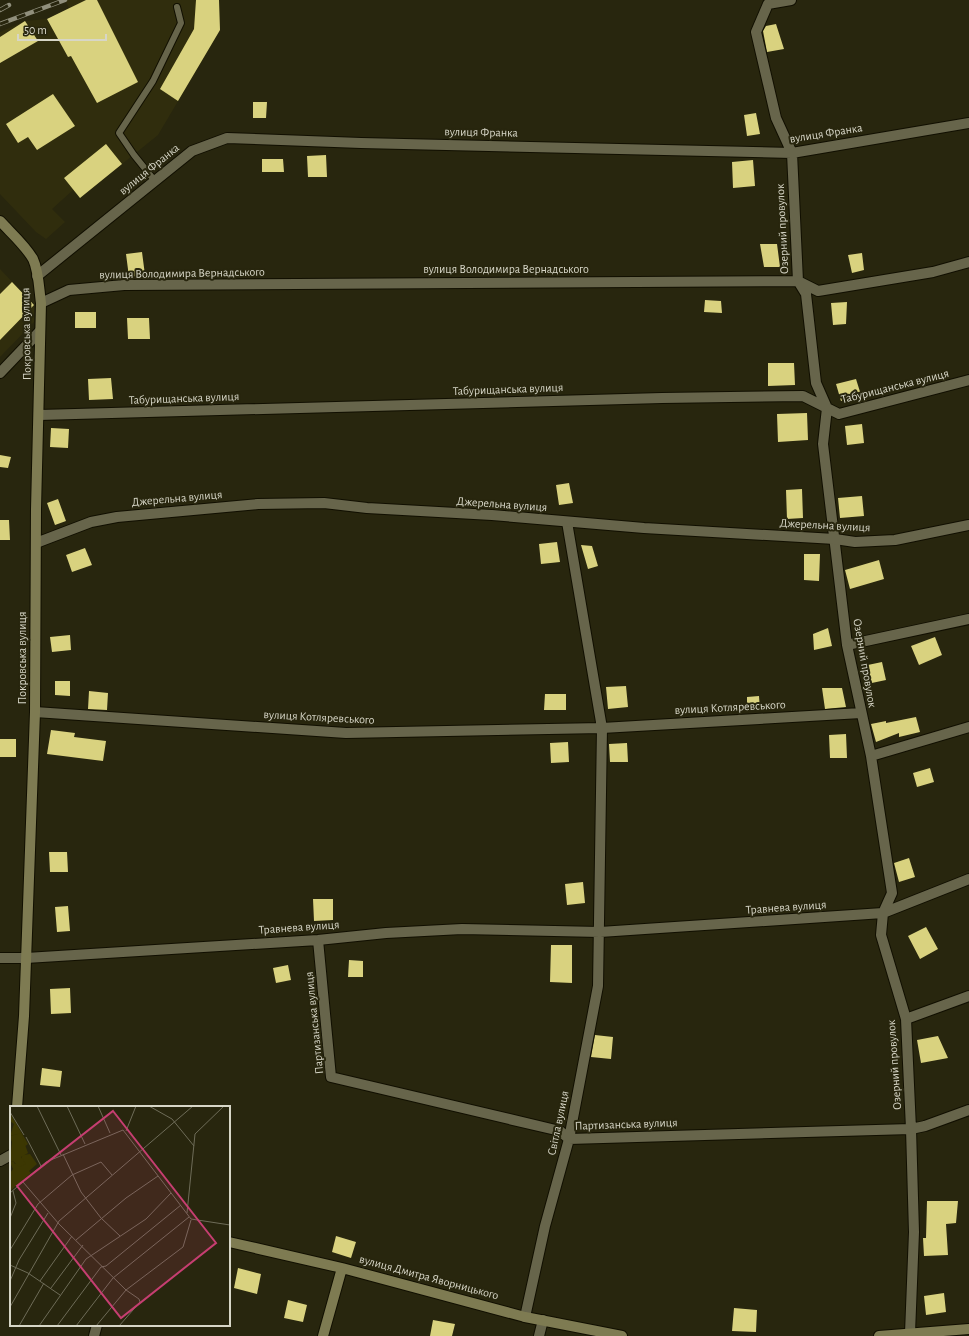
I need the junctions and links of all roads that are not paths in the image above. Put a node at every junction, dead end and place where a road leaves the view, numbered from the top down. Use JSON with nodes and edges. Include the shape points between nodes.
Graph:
{"nodes":[{"id":1,"x":791,"y":0,"type":"edge"},
{"id":2,"x":177,"y":7,"type":"dead end"},
{"id":3,"x":969,"y":123,"type":"edge"},
{"id":4,"x":792,"y":153,"type":"junction"},
{"id":5,"x":155,"y":181,"type":"junction"},
{"id":6,"x":0,"y":221,"type":"edge"},
{"id":7,"x":969,"y":262,"type":"edge"},
{"id":8,"x":37,"y":276,"type":"junction"},
{"id":9,"x":798,"y":281,"type":"junction"},
{"id":10,"x":41,"y":303,"type":"junction"},
{"id":11,"x":40,"y":331,"type":"junction"},
{"id":12,"x":0,"y":373,"type":"edge"},
{"id":13,"x":969,"y":380,"type":"edge"},
{"id":14,"x":827,"y":408,"type":"junction"},
{"id":15,"x":39,"y":415,"type":"junction"},
{"id":16,"x":567,"y":522,"type":"junction"},
{"id":17,"x":969,"y":525,"type":"edge"},
{"id":18,"x":835,"y":539,"type":"junction"},
{"id":19,"x":36,"y":543,"type":"junction"},
{"id":20,"x":969,"y":619,"type":"edge"},
{"id":21,"x":847,"y":645,"type":"junction"},
{"id":22,"x":35,"y":712,"type":"junction"},
{"id":23,"x":861,"y":712,"type":"junction"},
{"id":24,"x":969,"y":727,"type":"edge"},
{"id":25,"x":602,"y":728,"type":"junction"},
{"id":26,"x":871,"y":756,"type":"junction"},
{"id":27,"x":969,"y":879,"type":"edge"},
{"id":28,"x":883,"y":913,"type":"junction"},
{"id":29,"x":600,"y":932,"type":"junction"},
{"id":30,"x":318,"y":940,"type":"junction"},
{"id":31,"x":0,"y":958,"type":"edge"},
{"id":32,"x":26,"y":958,"type":"junction"},
{"id":33,"x":969,"y":996,"type":"edge"},
{"id":34,"x":906,"y":1019,"type":"junction"},
{"id":35,"x":17,"y":1106,"type":"edge"},
{"id":36,"x":969,"y":1110,"type":"edge"},
{"id":37,"x":911,"y":1129,"type":"junction"},
{"id":38,"x":569,"y":1139,"type":"junction"},
{"id":39,"x":10,"y":1156,"type":"edge"},
{"id":40,"x":0,"y":1161,"type":"edge"},
{"id":41,"x":230,"y":1242,"type":"edge"},
{"id":42,"x":342,"y":1268,"type":"junction"},
{"id":43,"x":525,"y":1317,"type":"junction"},
{"id":44,"x":543,"y":1320,"type":"junction"},
{"id":45,"x":97,"y":1326,"type":"edge"},
{"id":46,"x":969,"y":1329,"type":"edge"},
{"id":47,"x":910,"y":1333,"type":"junction"},
{"id":48,"x":94,"y":1336,"type":"edge"},
{"id":49,"x":323,"y":1336,"type":"edge"},
{"id":50,"x":539,"y":1336,"type":"edge"},
{"id":51,"x":622,"y":1336,"type":"edge"},
{"id":52,"x":880,"y":1336,"type":"edge"}],
"edges":[{"from":1,"to":4,"type":"street","name":"Озерний провулок","via":[[768,4],[756,32],[776,118]]},
{"from":2,"to":5,"type":"lane","via":[[181,23],[153,81],[119,133]]},
{"from":3,"to":4,"type":"street","name":"вулиця Франка"},
{"from":4,"to":5,"type":"street","name":"вулиця Франка","via":[[227,138],[192,151]]},
{"from":4,"to":9,"type":"street","name":"Озерний провулок"},
{"from":5,"to":8,"type":"street","name":"вулиця Франка"},
{"from":6,"to":8,"type":"main road","name":"Покровська вулиця","via":[[20,241],[33,260]]},
{"from":7,"to":9,"type":"street","name":"вулиця Володимира Вернадського","via":[[933,272],[818,291]]},
{"from":8,"to":10,"type":"main road","name":"Покровська вулиця"},
{"from":9,"to":10,"type":"street","name":"вулиця Володимира Вернадського","via":[[124,285],[69,290]]},
{"from":9,"to":14,"type":"street","name":"Озерний провулок","via":[[806,294],[816,383]]},
{"from":10,"to":11,"type":"main road","name":"Покровська вулиця"},
{"from":11,"to":12,"type":"street"},
{"from":11,"to":15,"type":"main road","name":"Покровська вулиця"},
{"from":13,"to":14,"type":"street","name":"Табурищанська вулиця","via":[[839,414]]},
{"from":14,"to":15,"type":"street","name":"Табурищанська вулиця","via":[[803,396]]},
{"from":14,"to":18,"type":"street","name":"Озерний провулок","via":[[823,444]]},
{"from":15,"to":19,"type":"main road","name":"Покровська вулиця"},
{"from":16,"to":18,"type":"street","name":"Джерельна вулиця"},
{"from":16,"to":19,"type":"street","name":"Джерельна вулиця","via":[[324,503],[258,504],[117,517],[91,522]]},
{"from":16,"to":25,"type":"street"},
{"from":17,"to":18,"type":"street","name":"Джерельна вулиця","via":[[895,540],[855,542]]},
{"from":18,"to":21,"type":"street","name":"Озерний провулок"},
{"from":19,"to":22,"type":"main road","name":"Покровська вулиця"},
{"from":20,"to":21,"type":"street"},
{"from":21,"to":23,"type":"street","name":"Озерний провулок"},
{"from":22,"to":25,"type":"street","name":"вулиця Котляревського","via":[[346,733]]},
{"from":22,"to":32,"type":"main road","name":"Покровська вулиця"},
{"from":23,"to":25,"type":"street","name":"вулиця Котляревського"},
{"from":23,"to":26,"type":"street","name":"Озерний провулок"},
{"from":24,"to":26,"type":"street"},
{"from":25,"to":29,"type":"street"},
{"from":26,"to":28,"type":"street","name":"Озерний провулок","via":[[892,893]]},
{"from":27,"to":28,"type":"street","name":"Травнева вулиця"},
{"from":28,"to":29,"type":"street","name":"Травнева вулиця"},
{"from":28,"to":34,"type":"street","name":"Озерний провулок","via":[[881,935]]},
{"from":29,"to":30,"type":"street","name":"Травнева вулиця","via":[[462,929]]},
{"from":29,"to":38,"type":"street","name":"Світла вулиця","via":[[598,986]]},
{"from":30,"to":32,"type":"street","name":"Травнева вулиця"},
{"from":30,"to":38,"type":"street","name":"Партизанська вулиця","via":[[331,1077],[560,1131]]},
{"from":31,"to":32,"type":"street","name":"Травнева вулиця"},
{"from":32,"to":35,"type":"main road","name":"Покровська вулиця"},
{"from":33,"to":34,"type":"street"},
{"from":34,"to":37,"type":"street","name":"Озерний провулок"},
{"from":36,"to":37,"type":"street","name":"Партизанська вулиця"},
{"from":37,"to":38,"type":"street","name":"Партизанська вулиця"},
{"from":37,"to":47,"type":"street","name":"Озерний провулок","via":[[914,1232]]},
{"from":38,"to":43,"type":"street","name":"Світла вулиця","via":[[545,1226]]},
{"from":39,"to":40,"type":"street"},
{"from":41,"to":42,"type":"main road","name":"вулиця Дмитра Яворницького"},
{"from":42,"to":43,"type":"main road","name":"вулиця Дмитра Яворницького"},
{"from":42,"to":49,"type":"main road"},
{"from":43,"to":44,"type":"main road","name":"вулиця Дмитра Яворницького"},
{"from":44,"to":50,"type":"street"},
{"from":44,"to":51,"type":"main road","name":"вулиця Дмитра Яворницького"},
{"from":45,"to":48,"type":"street"},
{"from":46,"to":47,"type":"main road"},
{"from":47,"to":52,"type":"main road"}]}
